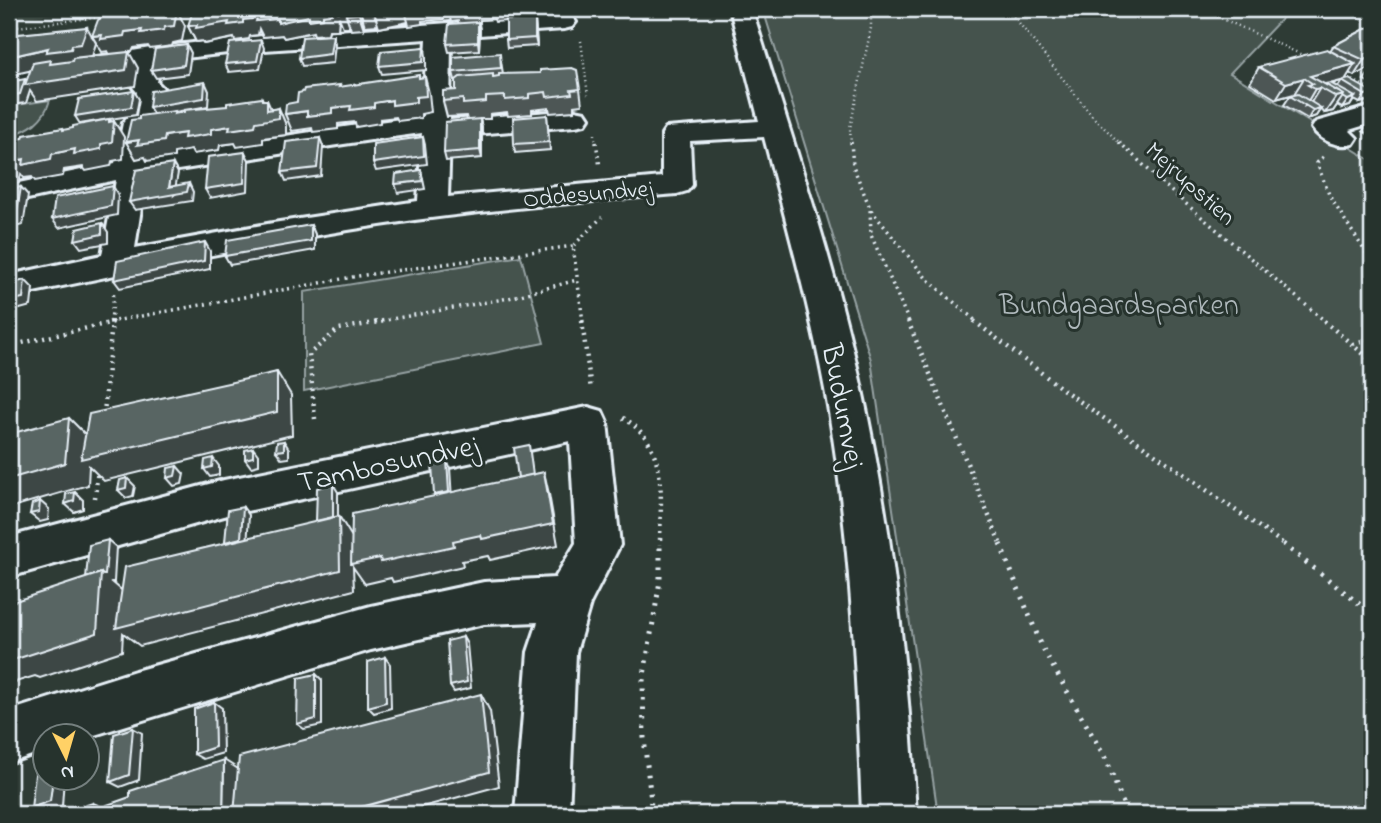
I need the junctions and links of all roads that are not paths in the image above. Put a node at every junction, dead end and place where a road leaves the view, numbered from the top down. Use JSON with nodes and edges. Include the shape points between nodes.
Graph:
{"nodes":[{"id":1,"x":740,"y":9,"type":"edge"},
{"id":2,"x":564,"y":22,"type":"dead end"},
{"id":3,"x":439,"y":31,"type":"junction"},
{"id":4,"x":150,"y":55,"type":"junction"},
{"id":5,"x":9,"y":80,"type":"edge"},
{"id":6,"x":1372,"y":114,"type":"edge"},
{"id":7,"x":575,"y":118,"type":"dead end"},
{"id":8,"x":436,"y":126,"type":"junction"},
{"id":9,"x":774,"y":128,"type":"junction"},
{"id":10,"x":1343,"y":138,"type":"road end"},
{"id":11,"x":130,"y":170,"type":"junction"},
{"id":12,"x":9,"y":194,"type":"edge"},
{"id":13,"x":433,"y":208,"type":"junction"},
{"id":14,"x":117,"y":262,"type":"junction"},
{"id":15,"x":9,"y":286,"type":"edge"},
{"id":16,"x":9,"y":557,"type":"edge"},
{"id":17,"x":568,"y":598,"type":"junction"},
{"id":18,"x":9,"y":737,"type":"edge"},
{"id":19,"x":542,"y":814,"type":"edge"},
{"id":20,"x":889,"y":814,"type":"edge"}],
"edges":[{"from":1,"to":9,"type":"street","name":"Budumvej"},
{"from":2,"to":3,"type":"street"},
{"from":3,"to":4,"type":"street"},
{"from":3,"to":8,"type":"street"},
{"from":4,"to":5,"type":"street"},
{"from":4,"to":11,"type":"street","via":[[144,85],[151,89],[145,116],[137,123]]},
{"from":6,"to":10,"type":"street","via":[[1326,128]]},
{"from":7,"to":8,"type":"street"},
{"from":8,"to":11,"type":"street","via":[[302,140]]},
{"from":8,"to":13,"type":"street"},
{"from":9,"to":13,"type":"street","name":"Oddesundvej","via":[[676,134],[677,185]]},
{"from":9,"to":20,"type":"street","name":"Budumvej","via":[[842,383],[862,499],[880,657]]},
{"from":11,"to":12,"type":"street"},
{"from":11,"to":14,"type":"street"},
{"from":13,"to":14,"type":"street","name":"Oddesundvej"},
{"from":14,"to":15,"type":"street","name":"Oddesundvej"},
{"from":16,"to":17,"type":"street","name":"Tambosundvej","via":[[91,531],[314,477],[588,422],[598,545]]},
{"from":17,"to":18,"type":"street","via":[[484,603],[371,628]]},
{"from":17,"to":19,"type":"street","name":"Tambosundvej","via":[[552,652]]}]}
